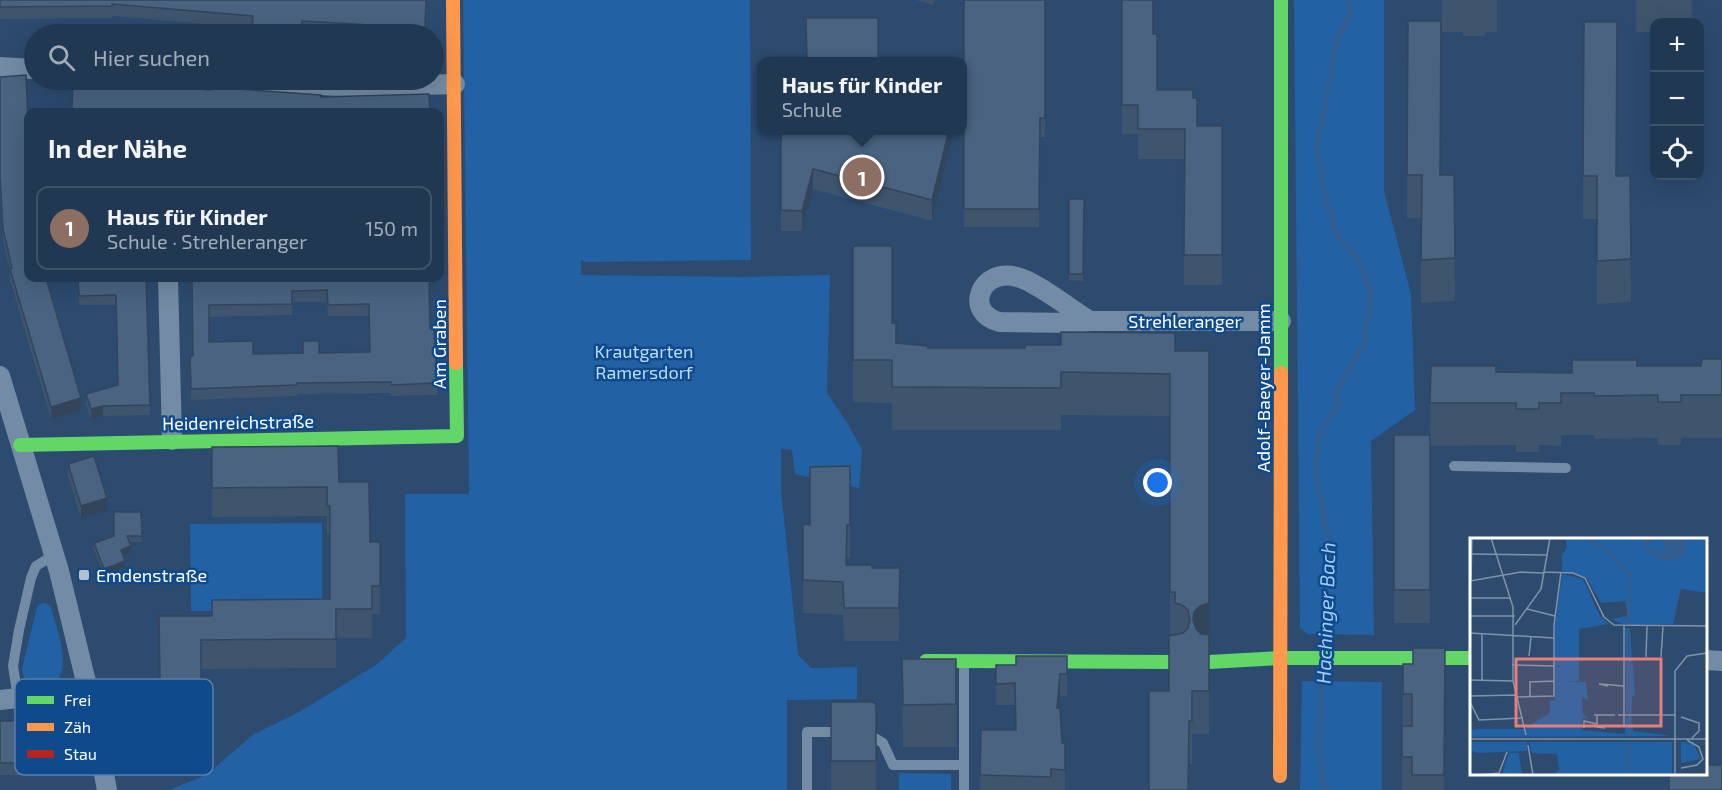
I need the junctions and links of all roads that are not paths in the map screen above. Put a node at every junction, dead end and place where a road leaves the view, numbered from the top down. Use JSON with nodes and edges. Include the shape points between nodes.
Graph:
{"nodes":[{"id":1,"x":453,"y":0,"type":"edge"},
{"id":2,"x":1281,"y":0,"type":"edge"},
{"id":3,"x":0,"y":67,"type":"edge"},
{"id":4,"x":24,"y":68,"type":"edge"},
{"id":5,"x":444,"y":84,"type":"edge"},
{"id":6,"x":455,"y":84,"type":"junction"},
{"id":7,"x":448,"y":264,"type":"edge"},
{"id":8,"x":168,"y":282,"type":"edge"},
{"id":9,"x":1090,"y":321,"type":"junction"},
{"id":10,"x":1281,"y":321,"type":"junction"},
{"id":11,"x":0,"y":376,"type":"edge"},
{"id":12,"x":12,"y":432,"type":"edge"},
{"id":13,"x":457,"y":436,"type":"joint"},
{"id":14,"x":172,"y":440,"type":"junction"},
{"id":15,"x":1454,"y":466,"type":"dead end"},
{"id":16,"x":1566,"y":468,"type":"dead end"},
{"id":17,"x":54,"y":555,"type":"junction"},
{"id":18,"x":1281,"y":658,"type":"junction"},
{"id":19,"x":1470,"y":658,"type":"edge"},
{"id":20,"x":1707,"y":660,"type":"edge"},
{"id":21,"x":926,"y":661,"type":"edge"},
{"id":22,"x":964,"y":661,"type":"junction"},
{"id":23,"x":1722,"y":661,"type":"edge"},
{"id":24,"x":1174,"y":662,"type":"edge"},
{"id":25,"x":1209,"y":662,"type":"edge"},
{"id":26,"x":85,"y":679,"type":"edge"},
{"id":27,"x":9,"y":699,"type":"edge"},
{"id":28,"x":964,"y":765,"type":"junction"},
{"id":29,"x":104,"y":775,"type":"edge"},
{"id":30,"x":1280,"y":776,"type":"dead end"},
{"id":31,"x":107,"y":790,"type":"edge"},
{"id":32,"x":807,"y":790,"type":"edge"},
{"id":33,"x":964,"y":790,"type":"edge"}],
"edges":[{"from":1,"to":6,"type":"street","name":"Am Graben"},
{"from":2,"to":10,"type":"street","name":"Adolf-Baeyer-Damm"},
{"from":3,"to":4,"type":"street"},
{"from":5,"to":6,"type":"street"},
{"from":6,"to":7,"type":"street","name":"Am Graben"},
{"from":7,"to":13,"type":"street","name":"Am Graben"},
{"from":8,"to":14,"type":"street"},
{"from":9,"to":9,"type":"street","name":"Strehleranger","via":[[1019,277],[991,278],[979,298],[982,312],[992,320]]},
{"from":9,"to":10,"type":"street","name":"Strehleranger"},
{"from":10,"to":18,"type":"street","name":"Adolf-Baeyer-Damm"},
{"from":11,"to":12,"type":"street"},
{"from":12,"to":14,"type":"street","name":"Heidenreichstraße"},
{"from":12,"to":17,"type":"street"},
{"from":13,"to":14,"type":"street","name":"Heidenreichstraße"},
{"from":15,"to":16,"type":"lane"},
{"from":17,"to":26,"type":"street"},
{"from":17,"to":27,"type":"lane","via":[[36,566],[31,578]]},
{"from":18,"to":19,"type":"street"},
{"from":18,"to":25,"type":"street"},
{"from":18,"to":30,"type":"street","name":"Adolf-Baeyer-Damm"},
{"from":20,"to":23,"type":"street"},
{"from":21,"to":22,"type":"street"},
{"from":22,"to":24,"type":"street"},
{"from":22,"to":28,"type":"lane"},
{"from":28,"to":32,"type":"lane","via":[[892,765],[883,743],[868,732],[807,732]]},
{"from":28,"to":33,"type":"lane"},
{"from":29,"to":31,"type":"street"}]}
